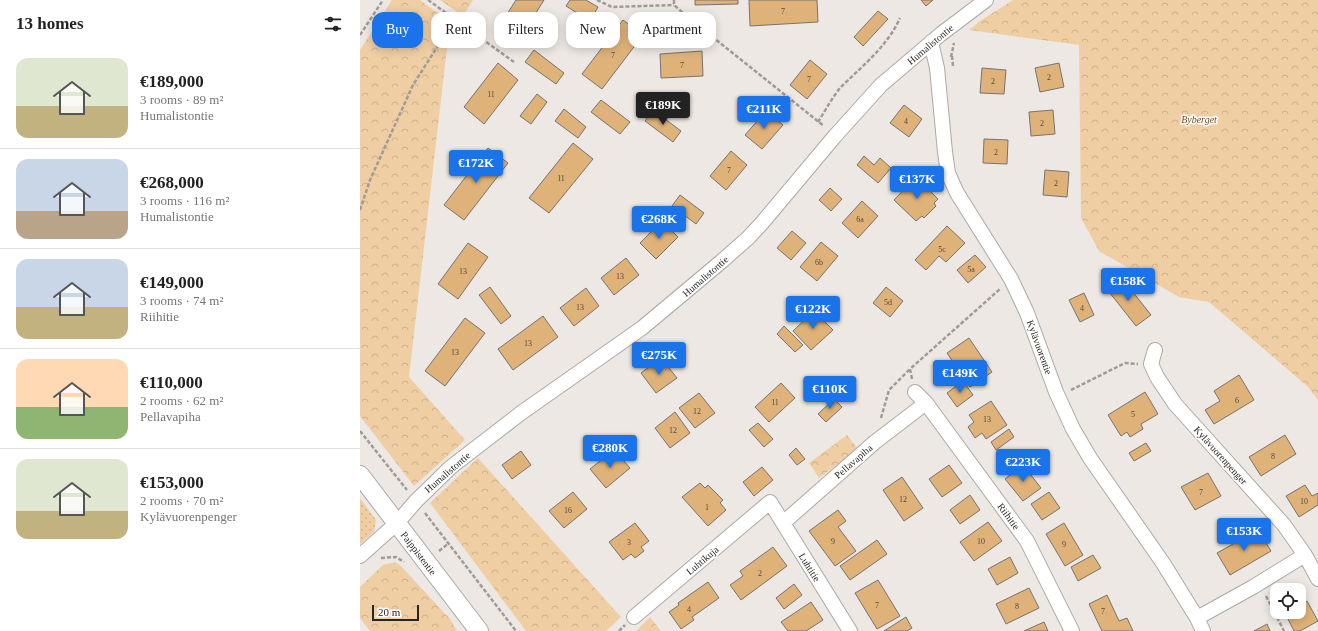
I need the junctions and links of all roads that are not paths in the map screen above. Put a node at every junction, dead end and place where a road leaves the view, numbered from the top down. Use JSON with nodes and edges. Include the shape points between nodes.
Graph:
{"nodes":[{"id":1,"x":986,"y":0,"type":"edge"},
{"id":2,"x":931,"y":42,"type":"junction"},
{"id":3,"x":1155,"y":350,"type":"dead end"},
{"id":4,"x":915,"y":392,"type":"road end"},
{"id":5,"x":926,"y":402,"type":"junction"},
{"id":6,"x":360,"y":475,"type":"edge"},
{"id":7,"x":770,"y":502,"type":"joint"},
{"id":8,"x":397,"y":523,"type":"junction"},
{"id":9,"x":783,"y":523,"type":"junction"},
{"id":10,"x":1305,"y":555,"type":"junction"},
{"id":11,"x":360,"y":556,"type":"edge"},
{"id":12,"x":1318,"y":579,"type":"edge"},
{"id":13,"x":634,"y":617,"type":"dead end"},
{"id":14,"x":1197,"y":618,"type":"junction"},
{"id":15,"x":479,"y":631,"type":"edge"},
{"id":16,"x":850,"y":631,"type":"edge"},
{"id":17,"x":1072,"y":631,"type":"edge"},
{"id":18,"x":1203,"y":631,"type":"edge"}],
"edges":[{"from":1,"to":2,"type":"street","name":"Humalistontie"},
{"from":2,"to":8,"type":"street","name":"Humalistontie","via":[[881,85],[748,238],[642,328],[451,467]]},
{"from":2,"to":14,"type":"street","name":"Kylävuorentie","via":[[937,68],[948,173],[1011,279],[1027,312],[1056,392],[1073,428],[1090,458],[1163,563]]},
{"from":3,"to":10,"type":"street","name":"Kylävuorenpenger","via":[[1151,364],[1175,404],[1284,525]]},
{"from":4,"to":5,"type":"street","name":"Riihitie"},
{"from":5,"to":9,"type":"street","name":"Pellavapiha","via":[[875,442]]},
{"from":5,"to":17,"type":"street","name":"Riihitie","via":[[1027,541]]},
{"from":6,"to":8,"type":"street","name":"Paippistentie"},
{"from":7,"to":9,"type":"street","name":"Luhtitie"},
{"from":7,"to":13,"type":"street","name":"Luhtikuja"},
{"from":8,"to":11,"type":"street","name":"Humalistontie"},
{"from":8,"to":15,"type":"street","name":"Paippistentie"},
{"from":9,"to":16,"type":"street","name":"Luhtitie"},
{"from":10,"to":12,"type":"street","name":"Kylävuorenpenger"},
{"from":10,"to":14,"type":"street"},
{"from":14,"to":18,"type":"street","name":"Kylävuorentie"}]}
